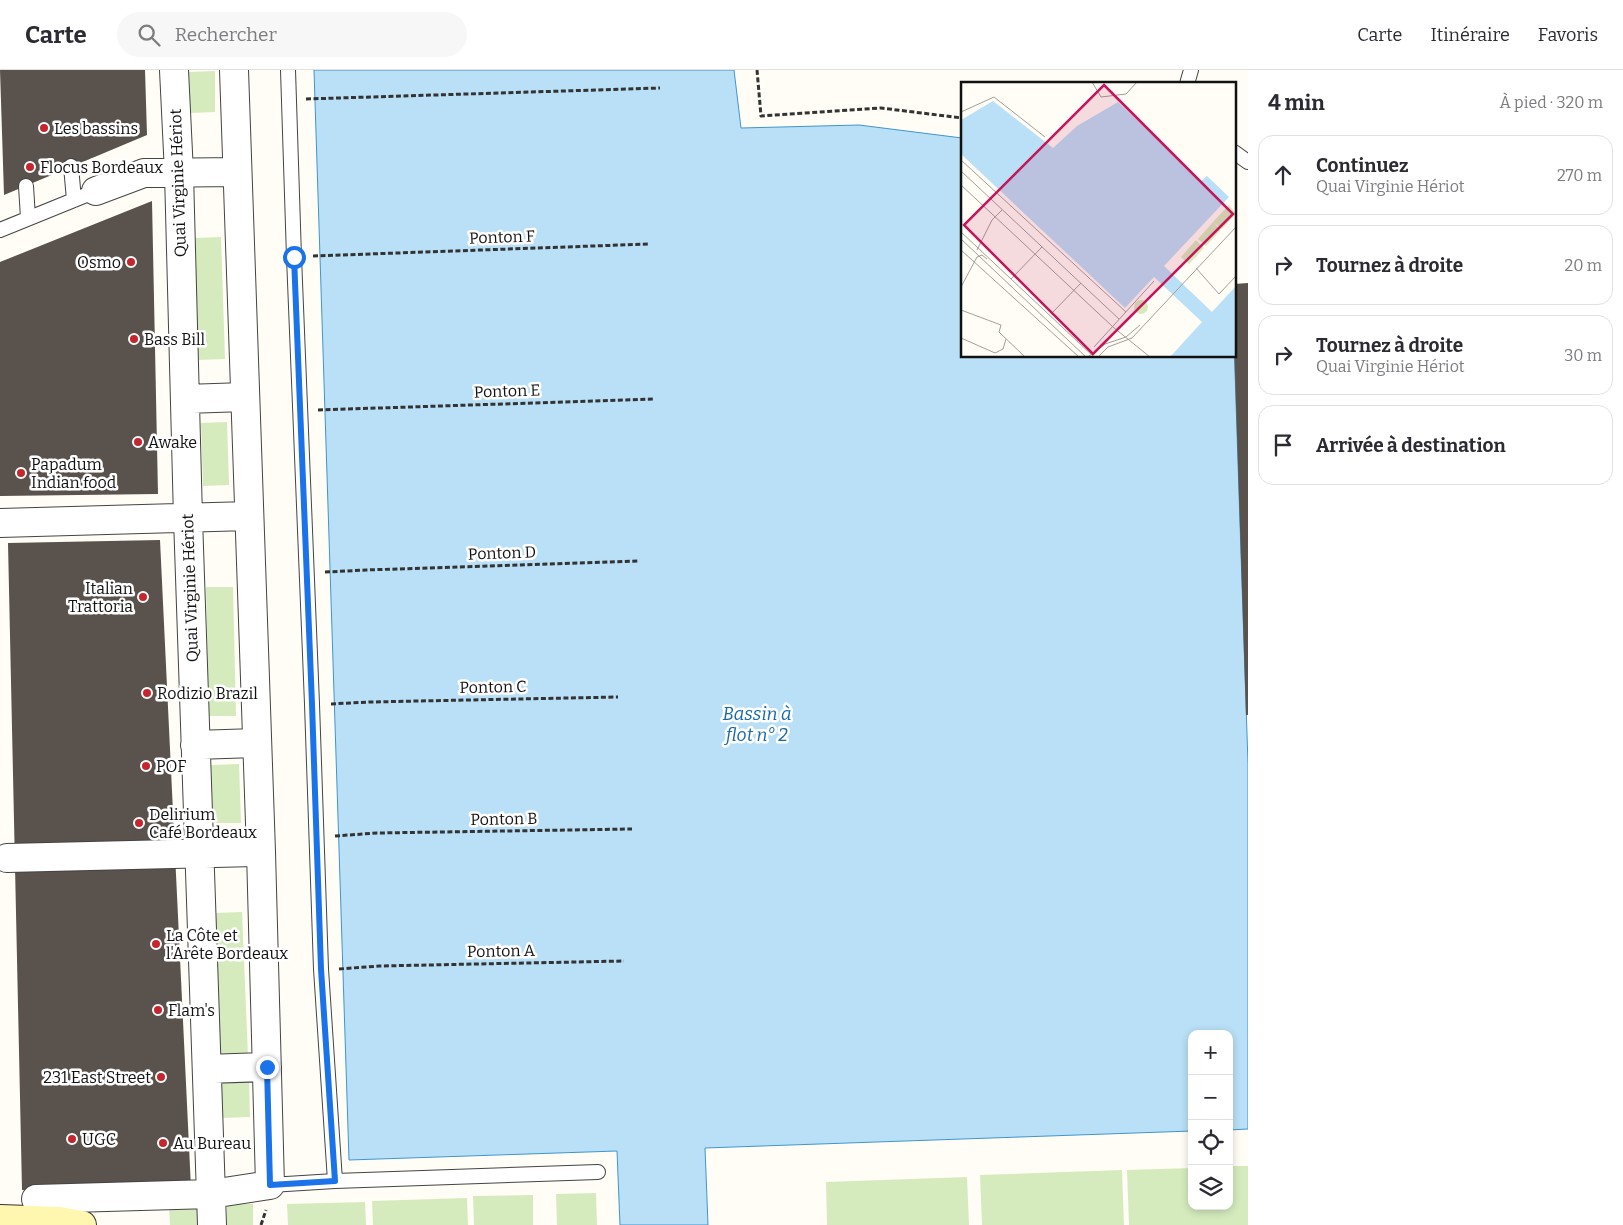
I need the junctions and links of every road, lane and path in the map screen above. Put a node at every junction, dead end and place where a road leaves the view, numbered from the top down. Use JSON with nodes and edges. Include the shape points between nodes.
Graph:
{"nodes":[{"id":1,"x":174,"y":70,"type":"edge"},
{"id":2,"x":234,"y":70,"type":"edge"},
{"id":3,"x":288,"y":70,"type":"edge"},
{"id":4,"x":757,"y":70,"type":"edge"},
{"id":5,"x":660,"y":88,"type":"dead end"},
{"id":6,"x":308,"y":99,"type":"dead end"},
{"id":7,"x":961,"y":118,"type":"edge"},
{"id":8,"x":1236,"y":153,"type":"edge"},
{"id":9,"x":1248,"y":162,"type":"edge"},
{"id":10,"x":71,"y":166,"type":"dead end"},
{"id":11,"x":179,"y":172,"type":"junction"},
{"id":12,"x":236,"y":172,"type":"junction"},
{"id":13,"x":26,"y":186,"type":"dead end"},
{"id":14,"x":85,"y":196,"type":"junction"},
{"id":15,"x":28,"y":218,"type":"junction"},
{"id":16,"x":0,"y":230,"type":"edge"},
{"id":17,"x":649,"y":244,"type":"dead end"},
{"id":18,"x":312,"y":256,"type":"dead end"},
{"id":19,"x":245,"y":397,"type":"junction"},
{"id":20,"x":185,"y":399,"type":"junction"},
{"id":21,"x":655,"y":399,"type":"dead end"},
{"id":22,"x":319,"y":410,"type":"dead end"},
{"id":23,"x":249,"y":516,"type":"junction"},
{"id":24,"x":188,"y":518,"type":"junction"},
{"id":25,"x":0,"y":522,"type":"edge"},
{"id":26,"x":640,"y":561,"type":"dead end"},
{"id":27,"x":324,"y":572,"type":"dead end"},
{"id":28,"x":618,"y":698,"type":"dead end"},
{"id":29,"x":328,"y":704,"type":"dead end"},
{"id":30,"x":257,"y":742,"type":"junction"},
{"id":31,"x":195,"y":745,"type":"junction"},
{"id":32,"x":632,"y":829,"type":"dead end"},
{"id":33,"x":332,"y":836,"type":"dead end"},
{"id":34,"x":261,"y":852,"type":"junction"},
{"id":35,"x":199,"y":854,"type":"junction"},
{"id":36,"x":7,"y":858,"type":"dead end"},
{"id":37,"x":624,"y":962,"type":"dead end"},
{"id":38,"x":338,"y":969,"type":"dead end"},
{"id":39,"x":267,"y":1067,"type":"junction"},
{"id":40,"x":207,"y":1069,"type":"junction"},
{"id":41,"x":598,"y":1172,"type":"dead end"},
{"id":42,"x":335,"y":1181,"type":"junction"},
{"id":43,"x":270,"y":1185,"type":"junction"},
{"id":44,"x":211,"y":1194,"type":"junction"},
{"id":45,"x":36,"y":1199,"type":"dead end"},
{"id":46,"x":0,"y":1219,"type":"edge"},
{"id":47,"x":82,"y":1225,"type":"edge"},
{"id":48,"x":212,"y":1225,"type":"edge"}],
"edges":[{"from":1,"to":11,"type":"street","name":"Quai Virginie Hériot"},
{"from":2,"to":12,"type":"street"},
{"from":3,"to":42,"type":"lane","via":[[321,969]]},
{"from":4,"to":7,"type":"path","via":[[761,116],[880,108]]},
{"from":5,"to":6,"type":"path"},
{"from":8,"to":9,"type":"lane"},
{"from":10,"to":14,"type":"lane"},
{"from":11,"to":12,"type":"street"},
{"from":11,"to":14,"type":"street","via":[[144,173]]},
{"from":11,"to":20,"type":"street","name":"Quai Virginie Hériot"},
{"from":12,"to":19,"type":"street"},
{"from":13,"to":15,"type":"lane"},
{"from":14,"to":15,"type":"lane"},
{"from":15,"to":16,"type":"lane"},
{"from":17,"to":18,"type":"path","name":"Ponton F"},
{"from":19,"to":20,"type":"street"},
{"from":19,"to":23,"type":"street"},
{"from":20,"to":24,"type":"street","name":"Quai Virginie Hériot"},
{"from":21,"to":22,"type":"path","name":"Ponton E"},
{"from":23,"to":24,"type":"street"},
{"from":23,"to":30,"type":"street"},
{"from":24,"to":25,"type":"street"},
{"from":24,"to":31,"type":"street","name":"Quai Virginie Hériot"},
{"from":26,"to":27,"type":"path","name":"Ponton D"},
{"from":28,"to":29,"type":"path","name":"Ponton C"},
{"from":30,"to":31,"type":"street"},
{"from":30,"to":34,"type":"street"},
{"from":31,"to":35,"type":"street","name":"Quai Virginie Hériot"},
{"from":32,"to":33,"type":"path","name":"Ponton B"},
{"from":34,"to":35,"type":"street"},
{"from":34,"to":39,"type":"street"},
{"from":35,"to":36,"type":"street"},
{"from":35,"to":40,"type":"street","name":"Quai Virginie Hériot"},
{"from":37,"to":38,"type":"path","name":"Ponton A"},
{"from":39,"to":40,"type":"street"},
{"from":39,"to":43,"type":"street"},
{"from":40,"to":44,"type":"street","name":"Quai Virginie Hériot"},
{"from":41,"to":42,"type":"lane"},
{"from":42,"to":43,"type":"lane"},
{"from":43,"to":44,"type":"street"},
{"from":44,"to":45,"type":"street"},
{"from":44,"to":48,"type":"street","name":"Quai Virginie Hériot"},
{"from":46,"to":47,"type":"street"}]}
